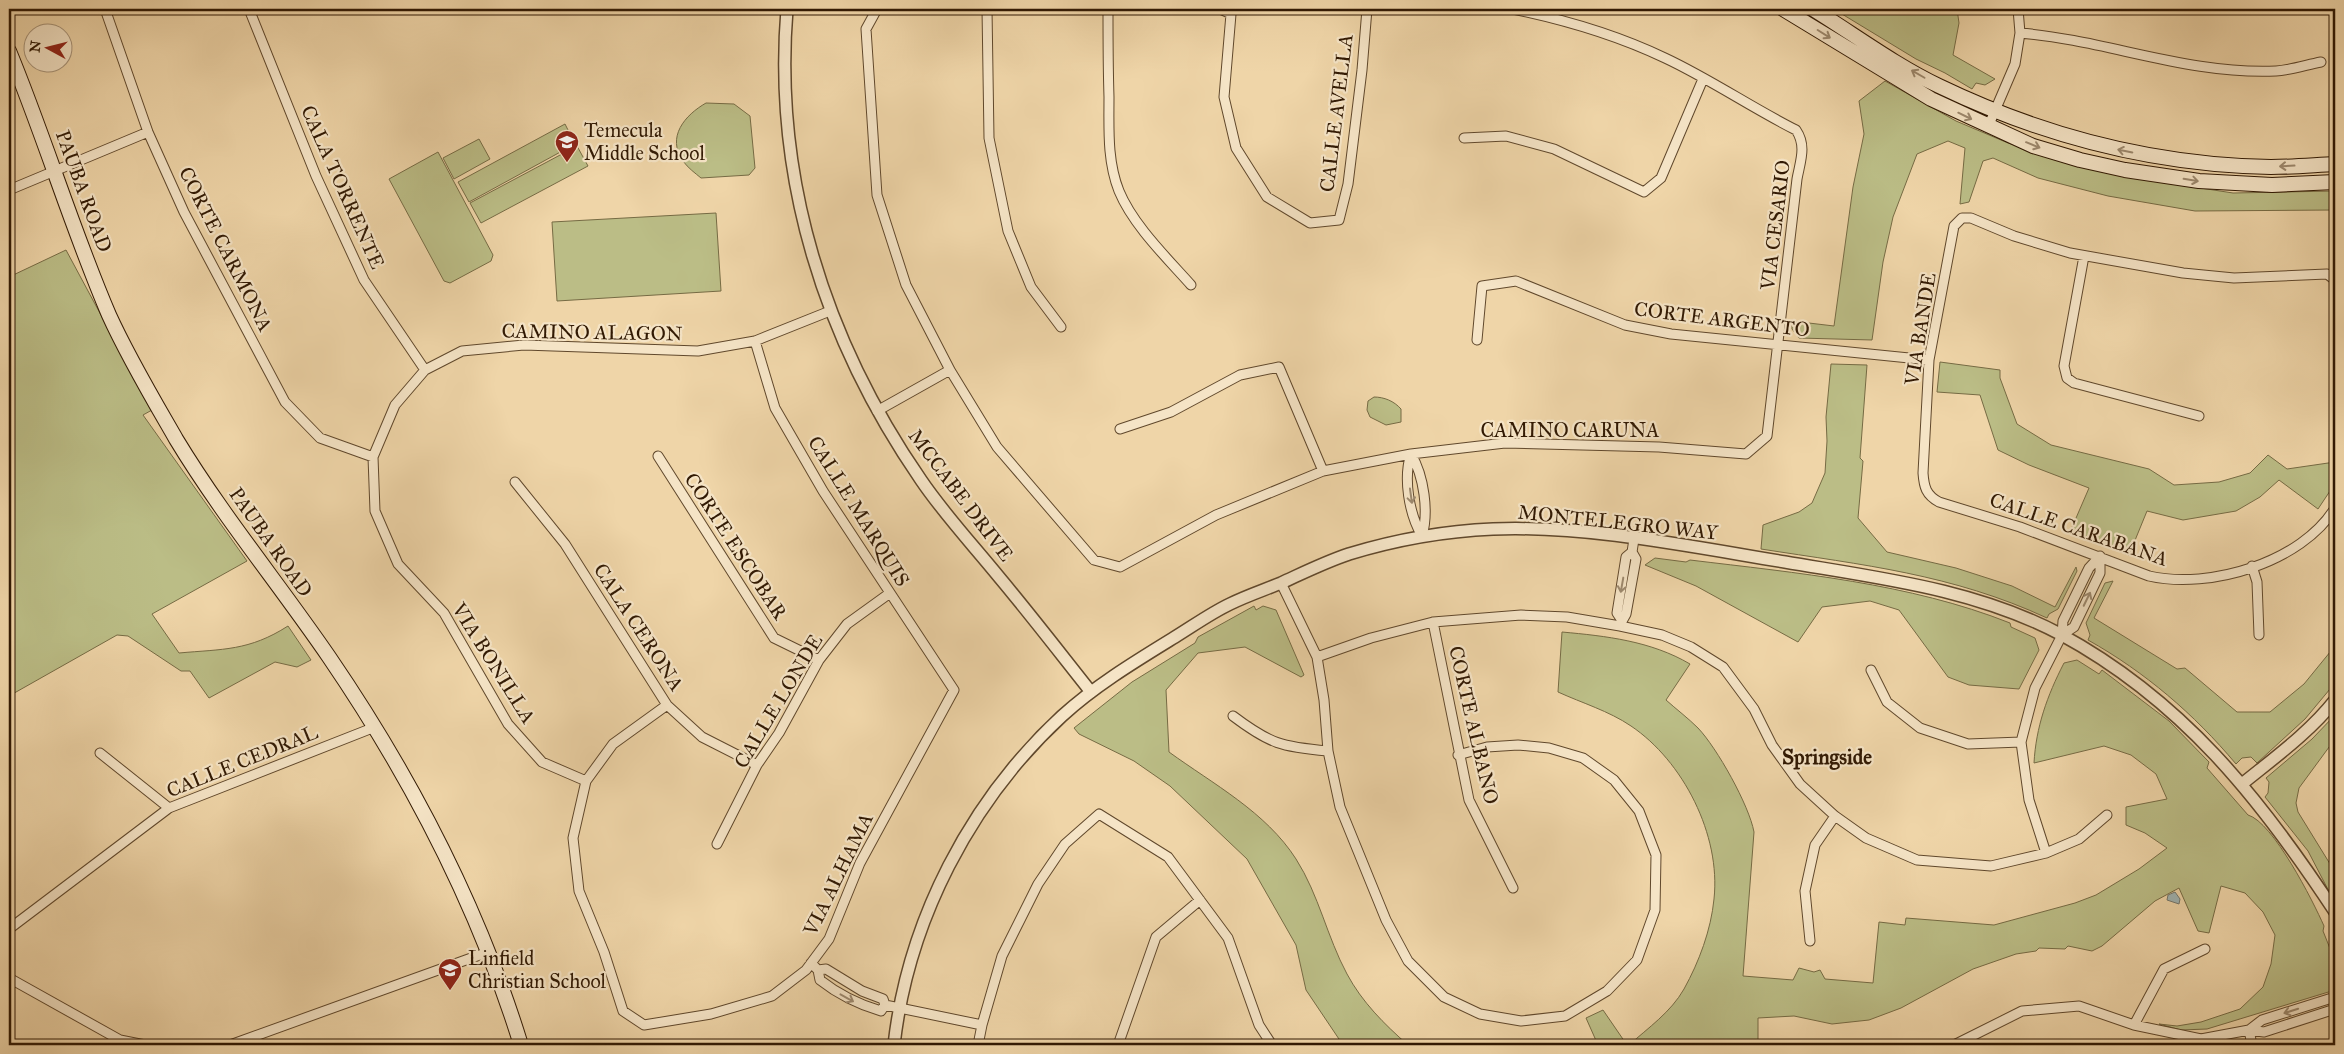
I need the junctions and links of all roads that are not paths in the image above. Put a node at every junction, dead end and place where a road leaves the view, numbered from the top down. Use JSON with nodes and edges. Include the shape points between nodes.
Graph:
{"nodes":[{"id":1,"x":105,"y":9,"type":"edge"},
{"id":2,"x":249,"y":9,"type":"edge"},
{"id":3,"x":787,"y":9,"type":"edge"},
{"id":4,"x":877,"y":9,"type":"edge"},
{"id":5,"x":987,"y":9,"type":"edge"},
{"id":6,"x":1108,"y":9,"type":"edge"},
{"id":7,"x":1220,"y":9,"type":"edge"},
{"id":8,"x":1366,"y":9,"type":"edge"},
{"id":9,"x":1513,"y":9,"type":"edge"},
{"id":10,"x":1783,"y":9,"type":"edge"},
{"id":11,"x":1813,"y":9,"type":"edge"},
{"id":12,"x":2018,"y":9,"type":"edge"},
{"id":13,"x":2020,"y":33,"type":"junction"},
{"id":14,"x":9,"y":51,"type":"edge"},
{"id":15,"x":2321,"y":62,"type":"dead end"},
{"id":16,"x":1703,"y":79,"type":"junction"},
{"id":17,"x":1994,"y":109,"type":"junction"},
{"id":18,"x":1988,"y":127,"type":"junction"},
{"id":19,"x":148,"y":132,"type":"junction"},
{"id":20,"x":1464,"y":138,"type":"dead end"},
{"id":21,"x":2335,"y":164,"type":"edge"},
{"id":22,"x":56,"y":171,"type":"junction"},
{"id":23,"x":2335,"y":182,"type":"edge"},
{"id":24,"x":9,"y":190,"type":"edge"},
{"id":25,"x":2084,"y":256,"type":"junction"},
{"id":26,"x":2335,"y":279,"type":"edge"},
{"id":27,"x":1191,"y":285,"type":"dead end"},
{"id":28,"x":830,"y":311,"type":"junction"},
{"id":29,"x":1062,"y":327,"type":"dead end"},
{"id":30,"x":1477,"y":340,"type":"dead end"},
{"id":31,"x":754,"y":341,"type":"junction"},
{"id":32,"x":1778,"y":346,"type":"junction"},
{"id":33,"x":1929,"y":360,"type":"junction"},
{"id":34,"x":425,"y":370,"type":"junction"},
{"id":35,"x":950,"y":370,"type":"junction"},
{"id":36,"x":876,"y":411,"type":"junction"},
{"id":37,"x":2199,"y":416,"type":"dead end"},
{"id":38,"x":1120,"y":429,"type":"dead end"},
{"id":39,"x":1767,"y":436,"type":"joint"},
{"id":40,"x":1411,"y":454,"type":"junction"},
{"id":41,"x":658,"y":456,"type":"dead end"},
{"id":42,"x":373,"y":457,"type":"junction"},
{"id":43,"x":1323,"y":471,"type":"junction"},
{"id":44,"x":515,"y":482,"type":"dead end"},
{"id":45,"x":1939,"y":502,"type":"joint"},
{"id":46,"x":2335,"y":508,"type":"edge"},
{"id":47,"x":1422,"y":536,"type":"junction"},
{"id":48,"x":1634,"y":539,"type":"junction"},
{"id":49,"x":2100,"y":556,"type":"junction"},
{"id":50,"x":2252,"y":566,"type":"junction"},
{"id":51,"x":1281,"y":583,"type":"junction"},
{"id":52,"x":890,"y":594,"type":"junction"},
{"id":53,"x":1433,"y":622,"type":"junction"},
{"id":54,"x":1621,"y":622,"type":"junction"},
{"id":55,"x":2062,"y":635,"type":"junction"},
{"id":56,"x":2259,"y":635,"type":"dead end"},
{"id":57,"x":1317,"y":657,"type":"junction"},
{"id":58,"x":819,"y":660,"type":"junction"},
{"id":59,"x":1871,"y":670,"type":"dead end"},
{"id":60,"x":954,"y":690,"type":"joint"},
{"id":61,"x":1091,"y":692,"type":"junction"},
{"id":62,"x":2335,"y":700,"type":"edge"},
{"id":63,"x":667,"y":705,"type":"junction"},
{"id":64,"x":1233,"y":716,"type":"dead end"},
{"id":65,"x":375,"y":727,"type":"junction"},
{"id":66,"x":2021,"y":742,"type":"junction"},
{"id":67,"x":1328,"y":750,"type":"junction"},
{"id":68,"x":100,"y":753,"type":"dead end"},
{"id":69,"x":1458,"y":755,"type":"junction"},
{"id":70,"x":757,"y":765,"type":"junction"},
{"id":71,"x":586,"y":781,"type":"junction"},
{"id":72,"x":2242,"y":784,"type":"junction"},
{"id":73,"x":169,"y":808,"type":"junction"},
{"id":74,"x":2107,"y":815,"type":"dead end"},
{"id":75,"x":1835,"y":816,"type":"junction"},
{"id":76,"x":717,"y":844,"type":"dead end"},
{"id":77,"x":2046,"y":853,"type":"junction"},
{"id":78,"x":1513,"y":888,"type":"dead end"},
{"id":79,"x":1200,"y":900,"type":"junction"},
{"id":80,"x":2335,"y":912,"type":"edge"},
{"id":81,"x":9,"y":930,"type":"edge"},
{"id":82,"x":1810,"y":941,"type":"dead end"},
{"id":83,"x":2205,"y":949,"type":"dead end"},
{"id":84,"x":488,"y":952,"type":"junction"},
{"id":85,"x":811,"y":963,"type":"junction"},
{"id":86,"x":818,"y":970,"type":"junction"},
{"id":87,"x":9,"y":978,"type":"edge"},
{"id":88,"x":2335,"y":997,"type":"edge"},
{"id":89,"x":885,"y":1005,"type":"junction"},
{"id":90,"x":898,"y":1007,"type":"junction"},
{"id":91,"x":2335,"y":1009,"type":"edge"},
{"id":92,"x":982,"y":1025,"type":"junction"},
{"id":93,"x":2134,"y":1025,"type":"junction"},
{"id":94,"x":2249,"y":1030,"type":"junction"},
{"id":95,"x":119,"y":1043,"type":"edge"},
{"id":96,"x":144,"y":1045,"type":"edge"},
{"id":97,"x":230,"y":1045,"type":"edge"},
{"id":98,"x":521,"y":1045,"type":"edge"},
{"id":99,"x":894,"y":1045,"type":"edge"},
{"id":100,"x":978,"y":1045,"type":"edge"},
{"id":101,"x":1118,"y":1045,"type":"edge"},
{"id":102,"x":1272,"y":1045,"type":"edge"},
{"id":103,"x":1954,"y":1045,"type":"edge"},
{"id":104,"x":2252,"y":1045,"type":"edge"}],
"edges":[{"from":1,"to":19,"type":"street","name":"CORTE CARMONA"},
{"from":2,"to":34,"type":"street","name":"CALA TORRENTE","via":[[316,176],[364,280]]},
{"from":3,"to":28,"type":"street","name":"MCCABE DRIVE","via":[[784,67],[791,152],[800,209]]},
{"from":4,"to":35,"type":"street","via":[[866,29],[877,195],[906,285]]},
{"from":5,"to":29,"type":"street","via":[[989,138],[1008,231],[1031,288]]},
{"from":6,"to":27,"type":"street","via":[[1110,154],[1119,192],[1130,211]]},
{"from":7,"to":8,"type":"street","name":"CALLE AVELLA","via":[[1230,14],[1224,97],[1236,148],[1267,196],[1310,223],[1339,220],[1348,184]]},
{"from":9,"to":16,"type":"street","via":[[1564,20],[1628,41]]},
{"from":10,"to":18,"type":"main road","one_way":true,"via":[[1931,100]]},
{"from":17,"to":11,"type":"main road","one_way":true,"via":[[1939,86]]},
{"from":12,"to":13,"type":"street"},
{"from":13,"to":15,"type":"street","via":[[2059,36],[2170,62],[2229,70],[2278,71]]},
{"from":13,"to":17,"type":"street","via":[[2015,64]]},
{"from":14,"to":22,"type":"main road","name":"PAUBA ROAD"},
{"from":16,"to":20,"type":"street","via":[[1661,178],[1644,192],[1554,149],[1506,136]]},
{"from":16,"to":32,"type":"street","name":"VIA CESARIO","via":[[1796,130],[1801,137],[1803,146]]},
{"from":17,"to":18,"type":"street"},
{"from":21,"to":17,"type":"main road","one_way":true,"via":[[2272,167],[2201,163],[2129,152],[2040,129]]},
{"from":18,"to":23,"type":"main road","one_way":true,"via":[[2033,146],[2080,160],[2199,182],[2272,185]]},
{"from":19,"to":22,"type":"street"},
{"from":19,"to":42,"type":"street","name":"CORTE CARMONA","via":[[184,212],[285,402],[320,438]]},
{"from":22,"to":24,"type":"street"},
{"from":22,"to":65,"type":"main road","name":"PAUBA ROAD","via":[[110,315],[173,432]]},
{"from":25,"to":26,"type":"street","via":[[2208,276],[2327,274]]},
{"from":25,"to":33,"type":"street","name":"VIA BANDE","via":[[2014,236],[1971,218],[1962,218],[1954,226]]},
{"from":25,"to":37,"type":"street","via":[[2064,366],[2067,378],[2074,383]]},
{"from":28,"to":31,"type":"street","name":"CAMINO ALAGON"},
{"from":28,"to":36,"type":"street","name":"MCCABE DRIVE"},
{"from":30,"to":32,"type":"street","name":"CORTE ARGENTO","via":[[1482,286],[1516,282],[1625,325],[1671,334]]},
{"from":31,"to":34,"type":"street","name":"CAMINO ALAGON","via":[[698,350],[524,345],[462,351]]},
{"from":31,"to":52,"type":"street","name":"CALLE MARQUIS","via":[[775,408],[823,491]]},
{"from":32,"to":33,"type":"street","name":"CORTE ARGENTO"},
{"from":32,"to":39,"type":"street","name":"VIA CESARIO"},
{"from":33,"to":45,"type":"street","name":"VIA BANDE","via":[[1924,489]]},
{"from":34,"to":42,"type":"street","name":"CAMINO ALAGON","via":[[395,405]]},
{"from":35,"to":36,"type":"street"},
{"from":35,"to":43,"type":"street","name":"CAMINO CARUNA","via":[[997,447],[1094,560],[1120,567],[1216,514]]},
{"from":36,"to":61,"type":"street","name":"MCCABE DRIVE","via":[[922,481]]},
{"from":38,"to":43,"type":"street","via":[[1171,412],[1240,375],[1279,367]]},
{"from":39,"to":40,"type":"street","name":"CAMINO CARUNA","via":[[1746,454],[1659,447],[1505,443]]},
{"from":40,"to":43,"type":"street","name":"CAMINO CARUNA"},
{"from":40,"to":47,"type":"street","via":[[1418,466],[1426,521]]},
{"from":41,"to":58,"type":"street","name":"CORTE ESCOBAR","via":[[774,638]]},
{"from":42,"to":71,"type":"street","name":"VIA BONILLA","via":[[375,511],[398,564],[444,614],[508,724],[542,762]]},
{"from":44,"to":63,"type":"street","name":"CALA CERONA","via":[[565,544]]},
{"from":45,"to":49,"type":"street","name":"CALLE CARABANA"},
{"from":46,"to":50,"type":"street","name":"CALLE CARABANA","via":[[2319,531],[2296,548]]},
{"from":47,"to":48,"type":"street","name":"MONTELEGRO WAY","via":[[1494,529]]},
{"from":47,"to":51,"type":"street","name":"MONTELEGRO WAY","via":[[1347,555]]},
{"from":48,"to":54,"type":"street","via":[[1632,552],[1626,557],[1617,613]]},
{"from":48,"to":55,"type":"street","name":"MONTELEGRO WAY","via":[[1897,580],[1947,591]]},
{"from":49,"to":50,"type":"street","name":"CALLE CARABANA","via":[[2165,580],[2212,578]]},
{"from":49,"to":55,"type":"street","via":[[2100,573],[2074,627]]},
{"from":50,"to":56,"type":"street","via":[[2257,582]]},
{"from":51,"to":57,"type":"street"},
{"from":51,"to":61,"type":"street","name":"MONTELEGRO WAY","via":[[1227,605]]},
{"from":52,"to":58,"type":"street","name":"CALLE LONDE","via":[[847,624]]},
{"from":52,"to":60,"type":"street","name":"CALLE MARQUIS"},
{"from":53,"to":54,"type":"street","via":[[1521,614]]},
{"from":53,"to":57,"type":"street","via":[[1370,638]]},
{"from":53,"to":69,"type":"street","name":"CORTE ALBANO"},
{"from":54,"to":75,"type":"street","via":[[1684,644],[1723,667],[1754,709],[1772,745],[1800,784]]},
{"from":55,"to":66,"type":"street","via":[[2035,688]]},
{"from":55,"to":72,"type":"street","name":"MONTELEGRO WAY","via":[[2109,663],[2162,702]]},
{"from":57,"to":67,"type":"street"},
{"from":58,"to":70,"type":"street","name":"CALLE LONDE","via":[[779,733]]},
{"from":59,"to":66,"type":"street","via":[[1887,702],[1920,728],[1968,744]]},
{"from":60,"to":85,"type":"street","name":"VIA ALHAMA","via":[[860,864],[829,940]]},
{"from":61,"to":90,"type":"street","name":"MONTELEGRO WAY","via":[[1059,719],[1005,779],[958,849],[918,935]]},
{"from":62,"to":72,"type":"street","via":[[2283,751]]},
{"from":63,"to":70,"type":"street","name":"CALA CERONA","via":[[702,737]]},
{"from":63,"to":71,"type":"street","via":[[613,744]]},
{"from":64,"to":67,"type":"street","via":[[1257,734],[1287,747]]},
{"from":65,"to":73,"type":"street","name":"CALLE CEDRAL"},
{"from":65,"to":84,"type":"main road","name":"PAUBA ROAD","via":[[432,826]]},
{"from":66,"to":77,"type":"street","via":[[2029,800]]},
{"from":67,"to":69,"type":"street","via":[[1340,807],[1386,920],[1408,961],[1444,997],[1480,1014],[1521,1021],[1565,1016],[1606,990],[1637,960],[1655,910],[1656,855],[1639,811],[1614,780],[1582,758],[1549,748],[1518,745],[1487,747]]},
{"from":68,"to":73,"type":"street"},
{"from":69,"to":78,"type":"street","name":"CORTE ALBANO","via":[[1469,800]]},
{"from":70,"to":76,"type":"street","name":"CALLE LONDE"},
{"from":71,"to":85,"type":"street","name":"VIA ALHAMA","via":[[572,838],[579,891],[604,952],[622,1011],[644,1025],[711,1014],[772,996]]},
{"from":72,"to":80,"type":"street","name":"MONTELEGRO WAY","via":[[2288,840]]},
{"from":73,"to":81,"type":"street","name":"CALLE CEDRAL"},
{"from":74,"to":77,"type":"street","via":[[2079,839]]},
{"from":75,"to":77,"type":"street","via":[[1866,838],[1917,860],[1991,866]]},
{"from":75,"to":82,"type":"street","via":[[1815,845],[1805,890]]},
{"from":79,"to":92,"type":"street","via":[[1168,857],[1099,814],[1065,844],[1038,884],[1002,956]]},
{"from":79,"to":101,"type":"street","via":[[1156,937]]},
{"from":79,"to":102,"type":"street","via":[[1228,938],[1259,1025]]},
{"from":83,"to":93,"type":"street","via":[[2164,968]]},
{"from":84,"to":97,"type":"street"},
{"from":84,"to":98,"type":"main road","name":"PAUBA ROAD"},
{"from":85,"to":86,"type":"street"},
{"from":86,"to":89,"type":"street","via":[[826,969],[848,984],[884,999]]},
{"from":86,"to":89,"type":"street","one_way":true,"via":[[820,980],[857,1004],[881,1011]]},
{"from":87,"to":95,"type":"street"},
{"from":88,"to":94,"type":"street","one_way":true,"via":[[2262,1020]]},
{"from":89,"to":90,"type":"street"},
{"from":90,"to":92,"type":"street"},
{"from":90,"to":99,"type":"street","name":"MONTELEGRO WAY"},
{"from":91,"to":94,"type":"street","via":[[2264,1032]]},
{"from":92,"to":100,"type":"street"},
{"from":93,"to":94,"type":"street","via":[[2201,1039]]},
{"from":93,"to":103,"type":"street","via":[[2079,1006],[2022,1011]]},
{"from":94,"to":104,"type":"street"},
{"from":95,"to":96,"type":"street"}]}
